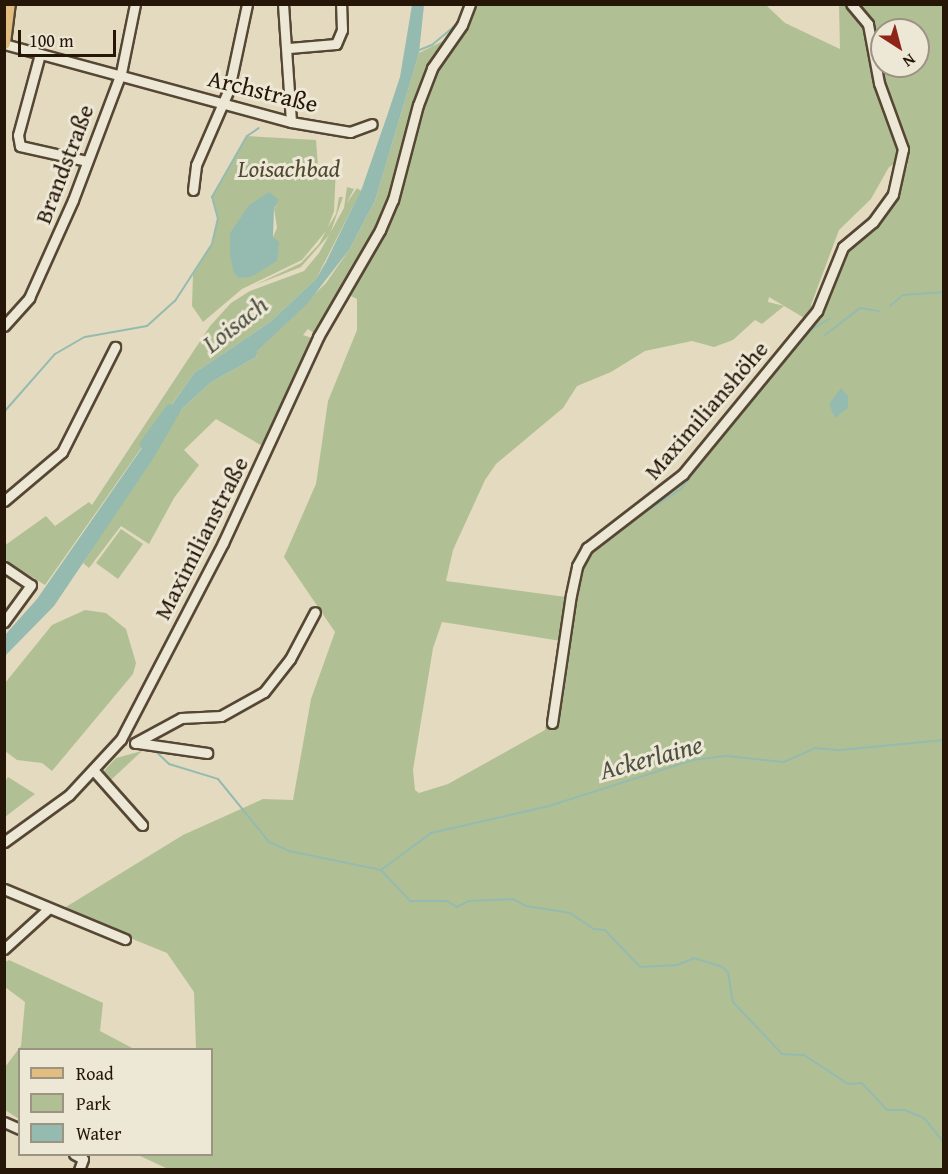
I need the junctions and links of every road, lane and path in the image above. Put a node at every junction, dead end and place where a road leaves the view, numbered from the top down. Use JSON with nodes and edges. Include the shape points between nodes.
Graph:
{"nodes":[{"id":1,"x":9,"y":4,"type":"edge"},
{"id":2,"x":135,"y":4,"type":"edge"},
{"id":3,"x":247,"y":4,"type":"edge"},
{"id":4,"x":283,"y":4,"type":"edge"},
{"id":5,"x":341,"y":4,"type":"edge"},
{"id":6,"x":851,"y":4,"type":"edge"},
{"id":7,"x":469,"y":6,"type":"edge"},
{"id":8,"x":4,"y":44,"type":"edge"},
{"id":9,"x":289,"y":48,"type":"junction"},
{"id":10,"x":40,"y":54,"type":"junction"},
{"id":11,"x":121,"y":73,"type":"junction"},
{"id":12,"x":225,"y":102,"type":"junction"},
{"id":13,"x":291,"y":122,"type":"junction"},
{"id":14,"x":372,"y":124,"type":"dead end"},
{"id":15,"x":87,"y":160,"type":"junction"},
{"id":16,"x":193,"y":190,"type":"dead end"},
{"id":17,"x":4,"y":326,"type":"edge"},
{"id":18,"x":115,"y":347,"type":"dead end"},
{"id":19,"x":4,"y":501,"type":"edge"},
{"id":20,"x":4,"y":567,"type":"edge"},
{"id":21,"x":315,"y":612,"type":"dead end"},
{"id":22,"x":4,"y":622,"type":"edge"},
{"id":23,"x":552,"y":723,"type":"dead end"},
{"id":24,"x":121,"y":739,"type":"junction"},
{"id":25,"x":135,"y":743,"type":"junction"},
{"id":26,"x":207,"y":753,"type":"dead end"},
{"id":27,"x":95,"y":772,"type":"junction"},
{"id":28,"x":142,"y":825,"type":"dead end"},
{"id":29,"x":4,"y":842,"type":"edge"},
{"id":30,"x":4,"y":890,"type":"edge"},
{"id":31,"x":47,"y":910,"type":"junction"},
{"id":32,"x":124,"y":939,"type":"dead end"},
{"id":33,"x":4,"y":949,"type":"edge"},
{"id":34,"x":79,"y":1157,"type":"edge"},
{"id":35,"x":80,"y":1170,"type":"edge"}],
"edges":[{"from":1,"to":8,"type":"main road"},
{"from":2,"to":11,"type":"street","name":"Brandstraße"},
{"from":3,"to":12,"type":"street"},
{"from":4,"to":9,"type":"street","via":[[282,35]]},
{"from":5,"to":9,"type":"street","via":[[342,30],[336,44]]},
{"from":6,"to":23,"type":"street","name":"Maximilianshöhe","via":[[868,24],[879,83],[903,149],[893,194],[873,222],[843,246],[817,311],[672,486],[587,548],[577,566],[571,595]]},
{"from":7,"to":24,"type":"street","name":"Maximilianstraße","via":[[462,25],[429,76],[389,210],[329,315],[224,543]]},
{"from":8,"to":10,"type":"street","name":"Archstraße"},
{"from":9,"to":13,"type":"street"},
{"from":10,"to":11,"type":"street","name":"Archstraße"},
{"from":10,"to":15,"type":"street","via":[[20,127],[20,146]]},
{"from":11,"to":12,"type":"street","name":"Archstraße"},
{"from":11,"to":15,"type":"street","name":"Brandstraße"},
{"from":12,"to":13,"type":"street","name":"Archstraße"},
{"from":12,"to":16,"type":"street","via":[[195,165]]},
{"from":13,"to":14,"type":"street","name":"Archstraße","via":[[350,132]]},
{"from":15,"to":17,"type":"street","name":"Brandstraße","via":[[39,279]]},
{"from":18,"to":19,"type":"street","via":[[62,452]]},
{"from":20,"to":22,"type":"street","via":[[31,585]]},
{"from":21,"to":25,"type":"street","via":[[290,659],[264,692],[221,716],[181,718]]},
{"from":24,"to":25,"type":"street"},
{"from":24,"to":27,"type":"street","name":"Maximilianstraße"},
{"from":25,"to":26,"type":"street"},
{"from":27,"to":28,"type":"street"},
{"from":27,"to":29,"type":"street","name":"Maximilianstraße"},
{"from":30,"to":31,"type":"street"},
{"from":31,"to":32,"type":"street"},
{"from":31,"to":33,"type":"street"},
{"from":34,"to":35,"type":"street"}]}
